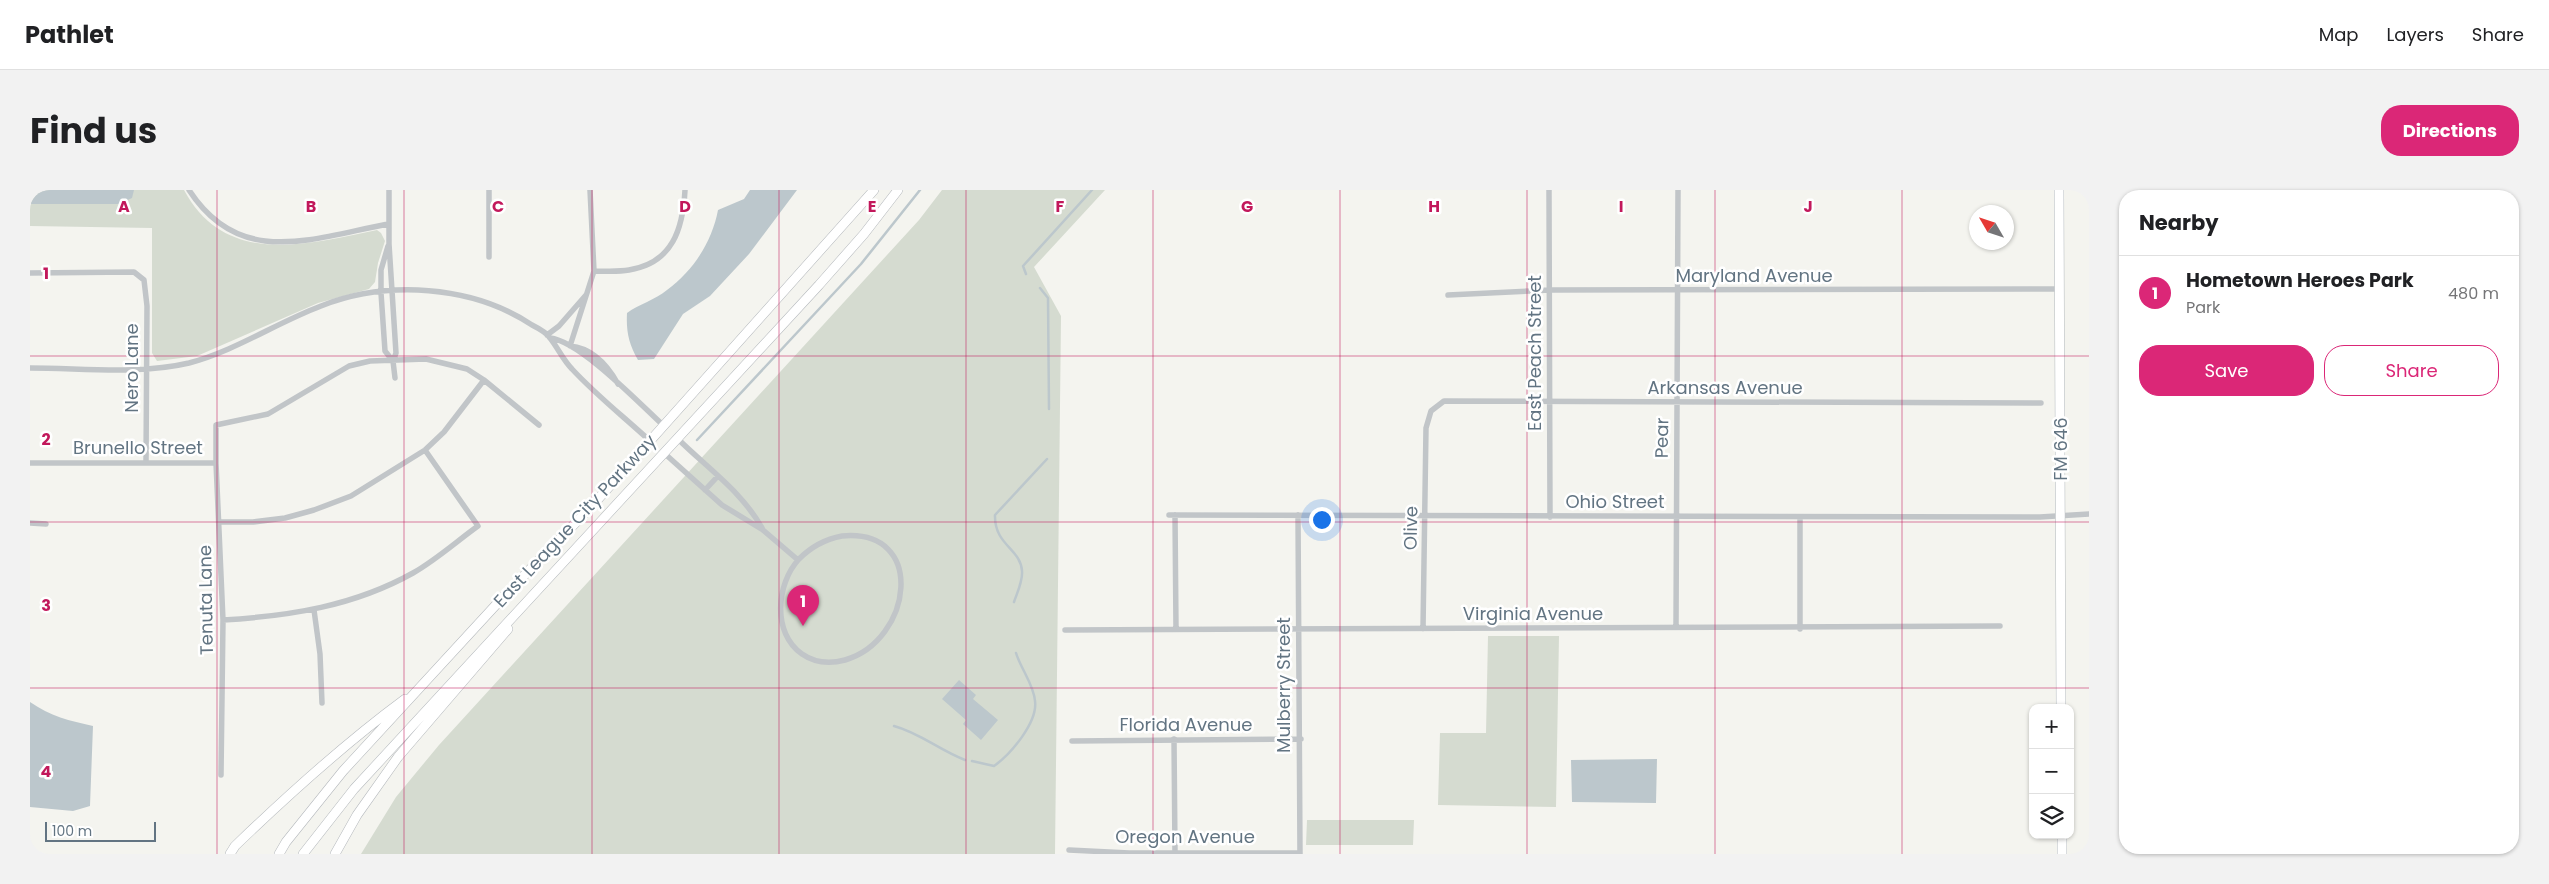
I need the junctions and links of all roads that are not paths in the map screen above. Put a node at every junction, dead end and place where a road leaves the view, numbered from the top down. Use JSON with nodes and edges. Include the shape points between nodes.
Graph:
{"nodes":[{"id":1,"x":189,"y":190,"type":"edge"},
{"id":2,"x":389,"y":190,"type":"edge"},
{"id":3,"x":489,"y":190,"type":"edge"},
{"id":4,"x":590,"y":190,"type":"edge"},
{"id":5,"x":685,"y":190,"type":"edge"},
{"id":6,"x":874,"y":190,"type":"edge"},
{"id":7,"x":898,"y":190,"type":"edge"},
{"id":8,"x":1549,"y":190,"type":"edge"},
{"id":9,"x":1678,"y":190,"type":"edge"},
{"id":10,"x":2059,"y":190,"type":"edge"},
{"id":11,"x":388,"y":224,"type":"junction"},
{"id":12,"x":389,"y":244,"type":"junction"},
{"id":13,"x":489,"y":257,"type":"dead end"},
{"id":14,"x":594,"y":271,"type":"junction"},
{"id":15,"x":30,"y":273,"type":"edge"},
{"id":16,"x":2060,"y":288,"type":"junction"},
{"id":17,"x":1550,"y":290,"type":"junction"},
{"id":18,"x":1678,"y":291,"type":"junction"},
{"id":19,"x":392,"y":292,"type":"junction"},
{"id":20,"x":589,"y":292,"type":"junction"},
{"id":21,"x":381,"y":293,"type":"junction"},
{"id":22,"x":1448,"y":295,"type":"dead end"},
{"id":23,"x":549,"y":337,"type":"junction"},
{"id":24,"x":570,"y":346,"type":"junction"},
{"id":25,"x":393,"y":361,"type":"junction"},
{"id":26,"x":30,"y":368,"type":"edge"},
{"id":27,"x":147,"y":369,"type":"junction"},
{"id":28,"x":395,"y":378,"type":"dead end"},
{"id":29,"x":484,"y":380,"type":"junction"},
{"id":30,"x":1549,"y":402,"type":"junction"},
{"id":31,"x":1678,"y":403,"type":"junction"},
{"id":32,"x":2041,"y":403,"type":"dead end"},
{"id":33,"x":539,"y":425,"type":"dead end"},
{"id":34,"x":664,"y":426,"type":"junction"},
{"id":35,"x":1426,"y":428,"type":"joint"},
{"id":36,"x":677,"y":438,"type":"junction"},
{"id":37,"x":650,"y":441,"type":"junction"},
{"id":38,"x":425,"y":450,"type":"junction"},
{"id":39,"x":664,"y":453,"type":"junction"},
{"id":40,"x":146,"y":462,"type":"junction"},
{"id":41,"x":30,"y":463,"type":"edge"},
{"id":42,"x":216,"y":463,"type":"junction"},
{"id":43,"x":718,"y":476,"type":"junction"},
{"id":44,"x":705,"y":490,"type":"junction"},
{"id":45,"x":2089,"y":514,"type":"edge"},
{"id":46,"x":1298,"y":515,"type":"junction"},
{"id":47,"x":1426,"y":516,"type":"junction"},
{"id":48,"x":1550,"y":516,"type":"junction"},
{"id":49,"x":1677,"y":517,"type":"junction"},
{"id":50,"x":1800,"y":517,"type":"junction"},
{"id":51,"x":2060,"y":517,"type":"junction"},
{"id":52,"x":220,"y":522,"type":"junction"},
{"id":53,"x":30,"y":523,"type":"edge"},
{"id":54,"x":46,"y":524,"type":"dead end"},
{"id":55,"x":763,"y":530,"type":"junction"},
{"id":56,"x":798,"y":560,"type":"junction"},
{"id":57,"x":529,"y":599,"type":"junction"},
{"id":58,"x":314,"y":610,"type":"junction"},
{"id":59,"x":223,"y":620,"type":"junction"},
{"id":60,"x":1676,"y":626,"type":"junction"},
{"id":61,"x":2000,"y":626,"type":"dead end"},
{"id":62,"x":1299,"y":628,"type":"junction"},
{"id":63,"x":1800,"y":628,"type":"junction"},
{"id":64,"x":1176,"y":629,"type":"junction"},
{"id":65,"x":1423,"y":629,"type":"junction"},
{"id":66,"x":1065,"y":630,"type":"dead end"},
{"id":67,"x":423,"y":685,"type":"junction"},
{"id":68,"x":322,"y":703,"type":"dead end"},
{"id":69,"x":2061,"y":704,"type":"edge"},
{"id":70,"x":1174,"y":739,"type":"junction"},
{"id":71,"x":1301,"y":740,"type":"junction"},
{"id":72,"x":1072,"y":741,"type":"dead end"},
{"id":73,"x":221,"y":775,"type":"dead end"},
{"id":74,"x":2062,"y":839,"type":"edge"},
{"id":75,"x":1069,"y":850,"type":"dead end"},
{"id":76,"x":1175,"y":853,"type":"junction"},
{"id":77,"x":230,"y":854,"type":"edge"},
{"id":78,"x":279,"y":854,"type":"edge"},
{"id":79,"x":303,"y":854,"type":"edge"},
{"id":80,"x":334,"y":854,"type":"edge"},
{"id":81,"x":1300,"y":854,"type":"edge"},
{"id":82,"x":2062,"y":854,"type":"edge"}],
"edges":[{"from":1,"to":11,"type":"street","via":[[218,223],[262,242],[290,243]]},
{"from":2,"to":11,"type":"street"},
{"from":3,"to":13,"type":"street"},
{"from":4,"to":14,"type":"street"},
{"from":5,"to":14,"type":"street","via":[[681,228],[663,254],[652,262],[628,270]]},
{"from":6,"to":34,"type":"main road","name":"East League City Parkway"},
{"from":7,"to":36,"type":"main road","name":"East League City Parkway","via":[[842,259]]},
{"from":8,"to":17,"type":"street","name":"East Peach Street"},
{"from":9,"to":18,"type":"street","name":"Pear"},
{"from":10,"to":16,"type":"main road","name":"FM 646","number":"FM 646"},
{"from":11,"to":12,"type":"street"},
{"from":12,"to":19,"type":"street"},
{"from":12,"to":21,"type":"street","via":[[381,270]]},
{"from":14,"to":20,"type":"street"},
{"from":15,"to":27,"type":"street","name":"Nero Lane","via":[[134,272],[140,276],[146,286]]},
{"from":16,"to":18,"type":"street","name":"Maryland Avenue"},
{"from":16,"to":51,"type":"main road","name":"FM 646","number":"FM 646"},
{"from":17,"to":18,"type":"street","name":"Maryland Avenue"},
{"from":17,"to":22,"type":"street","name":"Maryland Avenue"},
{"from":17,"to":30,"type":"street","name":"East Peach Street"},
{"from":18,"to":31,"type":"street","name":"Pear"},
{"from":19,"to":21,"type":"street"},
{"from":19,"to":23,"type":"street","via":[[440,291],[475,300],[513,314]]},
{"from":19,"to":25,"type":"street","via":[[396,353]]},
{"from":20,"to":23,"type":"street"},
{"from":20,"to":24,"type":"street"},
{"from":21,"to":25,"type":"street","via":[[385,351]]},
{"from":21,"to":27,"type":"street","via":[[353,296],[321,306],[188,363]]},
{"from":23,"to":24,"type":"street"},
{"from":23,"to":37,"type":"street","via":[[571,368]]},
{"from":24,"to":34,"type":"street"},
{"from":25,"to":28,"type":"street"},
{"from":25,"to":29,"type":"street","via":[[442,361],[466,369]]},
{"from":25,"to":42,"type":"street","name":"Tenuta Lane","via":[[370,361],[349,366],[268,414],[216,425]]},
{"from":26,"to":27,"type":"street"},
{"from":27,"to":40,"type":"street","name":"Nero Lane"},
{"from":29,"to":33,"type":"street"},
{"from":29,"to":38,"type":"street","via":[[444,432]]},
{"from":30,"to":31,"type":"street","name":"Arkansas Avenue"},
{"from":30,"to":35,"type":"street","name":"Arkansas Avenue","via":[[1444,401],[1431,411]]},
{"from":30,"to":48,"type":"street","name":"East Peach Street"},
{"from":31,"to":32,"type":"street","name":"Arkansas Avenue"},
{"from":31,"to":49,"type":"street","name":"Pear"},
{"from":34,"to":36,"type":"main road"},
{"from":34,"to":37,"type":"main road","name":"East League City Parkway"},
{"from":35,"to":47,"type":"street","name":"Olive"},
{"from":36,"to":39,"type":"main road","name":"East League City Parkway"},
{"from":36,"to":43,"type":"street"},
{"from":37,"to":39,"type":"main road"},
{"from":37,"to":67,"type":"main road","name":"East League City Parkway"},
{"from":38,"to":52,"type":"street","via":[[351,496],[314,510],[286,518]]},
{"from":38,"to":58,"type":"street","via":[[478,526],[413,572],[362,596]]},
{"from":39,"to":44,"type":"street"},
{"from":39,"to":57,"type":"main road","name":"East League City Parkway"},
{"from":40,"to":41,"type":"street","name":"Brunello Street"},
{"from":40,"to":42,"type":"street","name":"Brunello Street"},
{"from":42,"to":52,"type":"street","name":"Tenuta Lane"},
{"from":43,"to":44,"type":"street"},
{"from":43,"to":55,"type":"street","via":[[744,500]]},
{"from":44,"to":55,"type":"street","via":[[732,512]]},
{"from":45,"to":51,"type":"street","name":"Ohio Street"},
{"from":46,"to":47,"type":"street","name":"Ohio Street"},
{"from":46,"to":62,"type":"street","name":"Mulberry Street"},
{"from":46,"to":64,"type":"street","name":"Ohio Street","via":[[1172,515]]},
{"from":47,"to":48,"type":"street","name":"Ohio Street"},
{"from":47,"to":65,"type":"street","name":"Olive"},
{"from":48,"to":49,"type":"street","name":"Ohio Street"},
{"from":49,"to":50,"type":"street","name":"Ohio Street"},
{"from":49,"to":60,"type":"street","name":"Pear"},
{"from":50,"to":51,"type":"street","name":"Ohio Street"},
{"from":50,"to":63,"type":"street"},
{"from":51,"to":69,"type":"main road","name":"FM 646","number":"FM 646"},
{"from":52,"to":59,"type":"street","name":"Tenuta Lane"},
{"from":53,"to":54,"type":"street"},
{"from":55,"to":56,"type":"street"},
{"from":56,"to":56,"type":"street","via":[[786,583],[780,607],[785,633],[796,648],[809,658],[830,664],[854,657],[878,640],[892,620],[903,588],[897,564],[882,544],[862,536],[842,536],[821,543]]},
{"from":57,"to":79,"type":"main road","name":"East League City Parkway","via":[[354,789]]},
{"from":57,"to":80,"type":"main road","via":[[498,643],[398,757],[356,815]]},
{"from":58,"to":59,"type":"street","via":[[269,618]]},
{"from":58,"to":68,"type":"street"},
{"from":59,"to":73,"type":"street","name":"Tenuta Lane"},
{"from":60,"to":63,"type":"street","name":"Virginia Avenue"},
{"from":60,"to":65,"type":"street","name":"Virginia Avenue"},
{"from":61,"to":63,"type":"street","name":"Virginia Avenue"},
{"from":62,"to":64,"type":"street","name":"Virginia Avenue"},
{"from":62,"to":65,"type":"street","name":"Virginia Avenue"},
{"from":62,"to":71,"type":"street","name":"Mulberry Street"},
{"from":64,"to":66,"type":"street","name":"Virginia Avenue"},
{"from":67,"to":77,"type":"main road","via":[[362,731],[295,789]]},
{"from":67,"to":78,"type":"main road","name":"East League City Parkway","via":[[344,771]]},
{"from":70,"to":71,"type":"street","name":"Florida Avenue"},
{"from":70,"to":72,"type":"street","name":"Florida Avenue"},
{"from":70,"to":76,"type":"street"},
{"from":71,"to":81,"type":"street","name":"Mulberry Street"},
{"from":74,"to":82,"type":"main road"},
{"from":75,"to":76,"type":"street","name":"Oregon Avenue"},
{"from":76,"to":81,"type":"street","name":"Oregon Avenue"}]}
